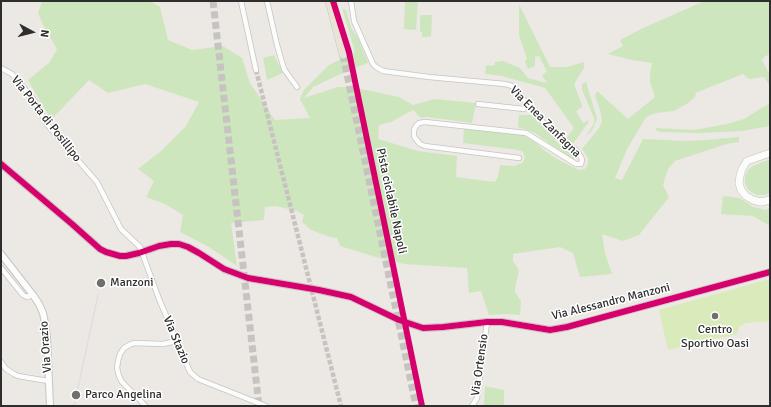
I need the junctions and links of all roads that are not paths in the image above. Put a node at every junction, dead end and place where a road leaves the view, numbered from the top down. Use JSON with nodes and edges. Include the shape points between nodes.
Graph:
{"nodes":[{"id":1,"x":241,"y":1,"type":"edge"},
{"id":2,"x":267,"y":1,"type":"edge"},
{"id":3,"x":329,"y":1,"type":"edge"},
{"id":4,"x":351,"y":1,"type":"edge"},
{"id":5,"x":343,"y":55,"type":"tunnel mouth"},
{"id":6,"x":1,"y":68,"type":"edge"},
{"id":7,"x":256,"y":70,"type":"tunnel mouth"},
{"id":8,"x":297,"y":87,"type":"dead end"},
{"id":9,"x":478,"y":104,"type":"dead end"},
{"id":10,"x":527,"y":105,"type":"junction"},
{"id":11,"x":770,"y":153,"type":"edge"},
{"id":12,"x":519,"y":158,"type":"dead end"},
{"id":13,"x":1,"y":164,"type":"edge"},
{"id":14,"x":770,"y":200,"type":"edge"},
{"id":15,"x":141,"y":252,"type":"junction"},
{"id":16,"x":1,"y":254,"type":"edge"},
{"id":17,"x":1,"y":268,"type":"edge"},
{"id":18,"x":770,"y":272,"type":"edge"},
{"id":19,"x":33,"y":295,"type":"junction"},
{"id":20,"x":487,"y":322,"type":"junction"},
{"id":21,"x":176,"y":341,"type":"junction"},
{"id":22,"x":1,"y":362,"type":"edge"},
{"id":23,"x":48,"y":381,"type":"junction"},
{"id":24,"x":50,"y":406,"type":"edge"},
{"id":25,"x":145,"y":406,"type":"edge"},
{"id":26,"x":266,"y":406,"type":"edge"},
{"id":27,"x":472,"y":406,"type":"edge"}],
"edges":[{"from":1,"to":7,"type":"street"},
{"from":2,"to":8,"type":"street","via":[[284,68]]},
{"from":3,"to":5,"type":"main road"},
{"from":4,"to":10,"type":"street","name":"Via Enea Zanfagna","via":[[354,21],[373,64],[379,69],[505,84],[512,86]]},
{"from":6,"to":15,"type":"street","name":"Via Porta di Posillipo","via":[[12,74],[34,100],[47,124],[97,182],[122,229],[140,247]]},
{"from":9,"to":10,"type":"street","via":[[524,109]]},
{"from":10,"to":12,"type":"street","name":"Via Enea Zanfagna","via":[[556,136],[576,150],[582,157],[581,164],[576,164],[526,134],[425,122],[417,124],[414,133],[420,144],[425,146]]},
{"from":11,"to":14,"type":"main road","via":[[747,161],[739,183],[746,196],[760,202]]},
{"from":13,"to":15,"type":"street","name":"Via Alessandro Manzoni","via":[[100,249],[120,256]]},
{"from":15,"to":20,"type":"street","name":"Via Alessandro Manzoni","via":[[159,246],[179,244],[224,269],[248,278],[351,298],[423,328]]},
{"from":15,"to":21,"type":"street","name":"Via Stazio"},
{"from":16,"to":19,"type":"street","name":"Via Orazio"},
{"from":17,"to":19,"type":"street","via":[[23,295]]},
{"from":18,"to":20,"type":"street","name":"Via Alessandro Manzoni","via":[[567,327],[550,330]]},
{"from":19,"to":23,"type":"street","name":"Via Orazio","via":[[45,323]]},
{"from":20,"to":27,"type":"street","name":"Via Ortensio","via":[[477,398]]},
{"from":21,"to":25,"type":"street","via":[[163,344],[135,343],[124,348],[120,354],[118,376]]},
{"from":21,"to":26,"type":"street","name":"Via Stazio","via":[[189,370],[195,377]]},
{"from":22,"to":23,"type":"street","via":[[6,369],[18,376]]},
{"from":23,"to":24,"type":"street","name":"Via Orazio"}]}
